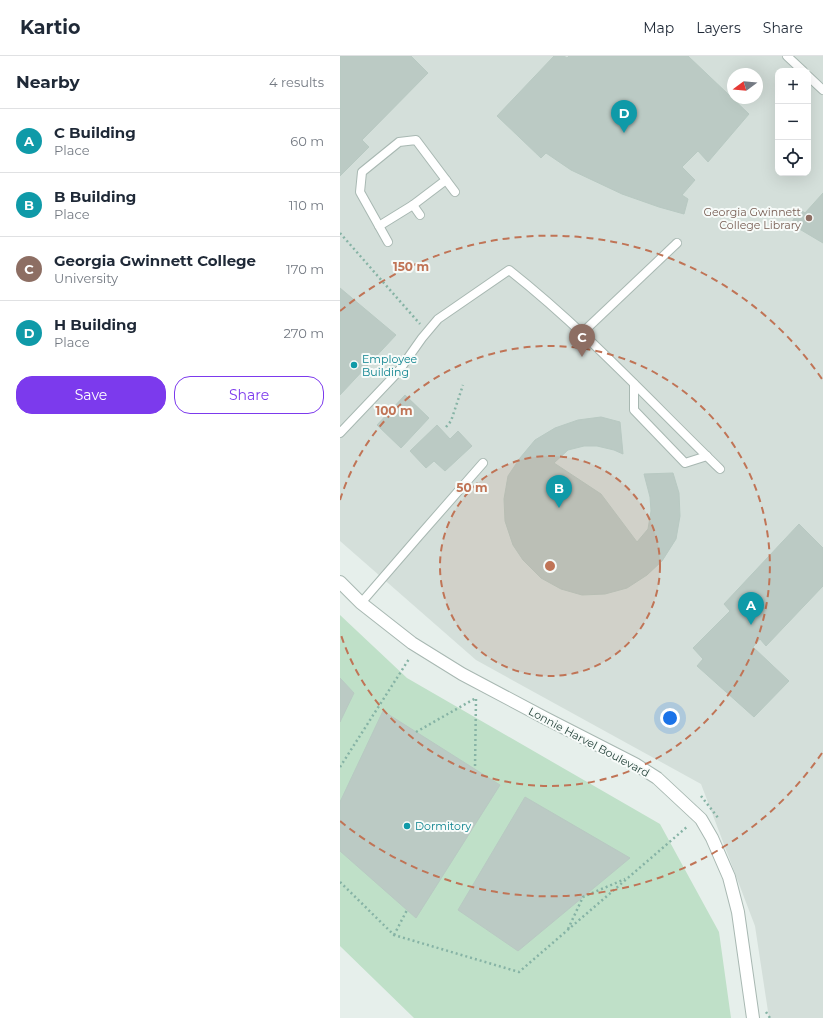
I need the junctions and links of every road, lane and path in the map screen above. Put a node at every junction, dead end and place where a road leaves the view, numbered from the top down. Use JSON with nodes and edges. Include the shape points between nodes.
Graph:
{"nodes":[{"id":1,"x":788,"y":56,"type":"edge"},
{"id":2,"x":800,"y":68,"type":"edge"},
{"id":3,"x":811,"y":79,"type":"edge"},
{"id":4,"x":823,"y":90,"type":"edge"},
{"id":5,"x":446,"y":180,"type":"junction"},
{"id":6,"x":455,"y":192,"type":"dead end"},
{"id":7,"x":414,"y":205,"type":"junction"},
{"id":8,"x":420,"y":215,"type":"dead end"},
{"id":9,"x":379,"y":226,"type":"junction"},
{"id":10,"x":340,"y":233,"type":"edge"},
{"id":11,"x":388,"y":242,"type":"dead end"},
{"id":12,"x":677,"y":243,"type":"dead end"},
{"id":13,"x":427,"y":332,"type":"junction"},
{"id":14,"x":582,"y":333,"type":"junction"},
{"id":15,"x":634,"y":384,"type":"junction"},
{"id":16,"x":463,"y":385,"type":"dead end"},
{"id":17,"x":446,"y":428,"type":"dead end"},
{"id":18,"x":340,"y":433,"type":"edge"},
{"id":19,"x":707,"y":456,"type":"junction"},
{"id":20,"x":483,"y":463,"type":"dead end"},
{"id":21,"x":720,"y":469,"type":"dead end"},
{"id":22,"x":340,"y":582,"type":"edge"},
{"id":23,"x":361,"y":603,"type":"junction"},
{"id":24,"x":409,"y":659,"type":"dead end"},
{"id":25,"x":416,"y":732,"type":"dead end"},
{"id":26,"x":340,"y":767,"type":"edge"},
{"id":27,"x":475,"y":769,"type":"dead end"},
{"id":28,"x":701,"y":796,"type":"dead end"},
{"id":29,"x":719,"y":819,"type":"dead end"},
{"id":30,"x":688,"y":826,"type":"dead end"},
{"id":31,"x":628,"y":878,"type":"junction"},
{"id":32,"x":340,"y":882,"type":"edge"},
{"id":33,"x":407,"y":910,"type":"dead end"},
{"id":34,"x":568,"y":930,"type":"junction"},
{"id":35,"x":394,"y":935,"type":"junction"},
{"id":36,"x":765,"y":1011,"type":"dead end"},
{"id":37,"x":752,"y":1018,"type":"edge"},
{"id":38,"x":770,"y":1018,"type":"edge"}],
"edges":[{"from":1,"to":2,"type":"lane"},
{"from":3,"to":4,"type":"lane"},
{"from":5,"to":6,"type":"lane"},
{"from":5,"to":7,"type":"lane"},
{"from":5,"to":9,"type":"lane","via":[[416,140],[399,142],[362,172],[360,192]]},
{"from":7,"to":8,"type":"lane"},
{"from":7,"to":9,"type":"lane"},
{"from":9,"to":11,"type":"lane"},
{"from":10,"to":13,"type":"path"},
{"from":12,"to":14,"type":"lane"},
{"from":13,"to":14,"type":"lane","via":[[438,319],[509,270]]},
{"from":13,"to":18,"type":"lane","via":[[398,372]]},
{"from":14,"to":15,"type":"lane"},
{"from":15,"to":19,"type":"lane"},
{"from":15,"to":19,"type":"lane","via":[[634,410],[685,463]]},
{"from":16,"to":17,"type":"path","via":[[451,422]]},
{"from":19,"to":21,"type":"lane"},
{"from":20,"to":23,"type":"lane"},
{"from":22,"to":23,"type":"street","name":"Lonnie Harvel Boulevard"},
{"from":23,"to":37,"type":"street","name":"Lonnie Harvel Boulevard","via":[[412,643],[462,674],[657,778],[700,819],[712,838],[729,877],[738,912]]},
{"from":24,"to":26,"type":"path"},
{"from":25,"to":27,"type":"path","via":[[476,698]]},
{"from":28,"to":29,"type":"path"},
{"from":30,"to":31,"type":"path"},
{"from":31,"to":34,"type":"path"},
{"from":31,"to":34,"type":"path","via":[[584,897]]},
{"from":32,"to":35,"type":"path"},
{"from":33,"to":35,"type":"path"},
{"from":34,"to":35,"type":"path","via":[[519,972]]},
{"from":36,"to":38,"type":"path"}]}
